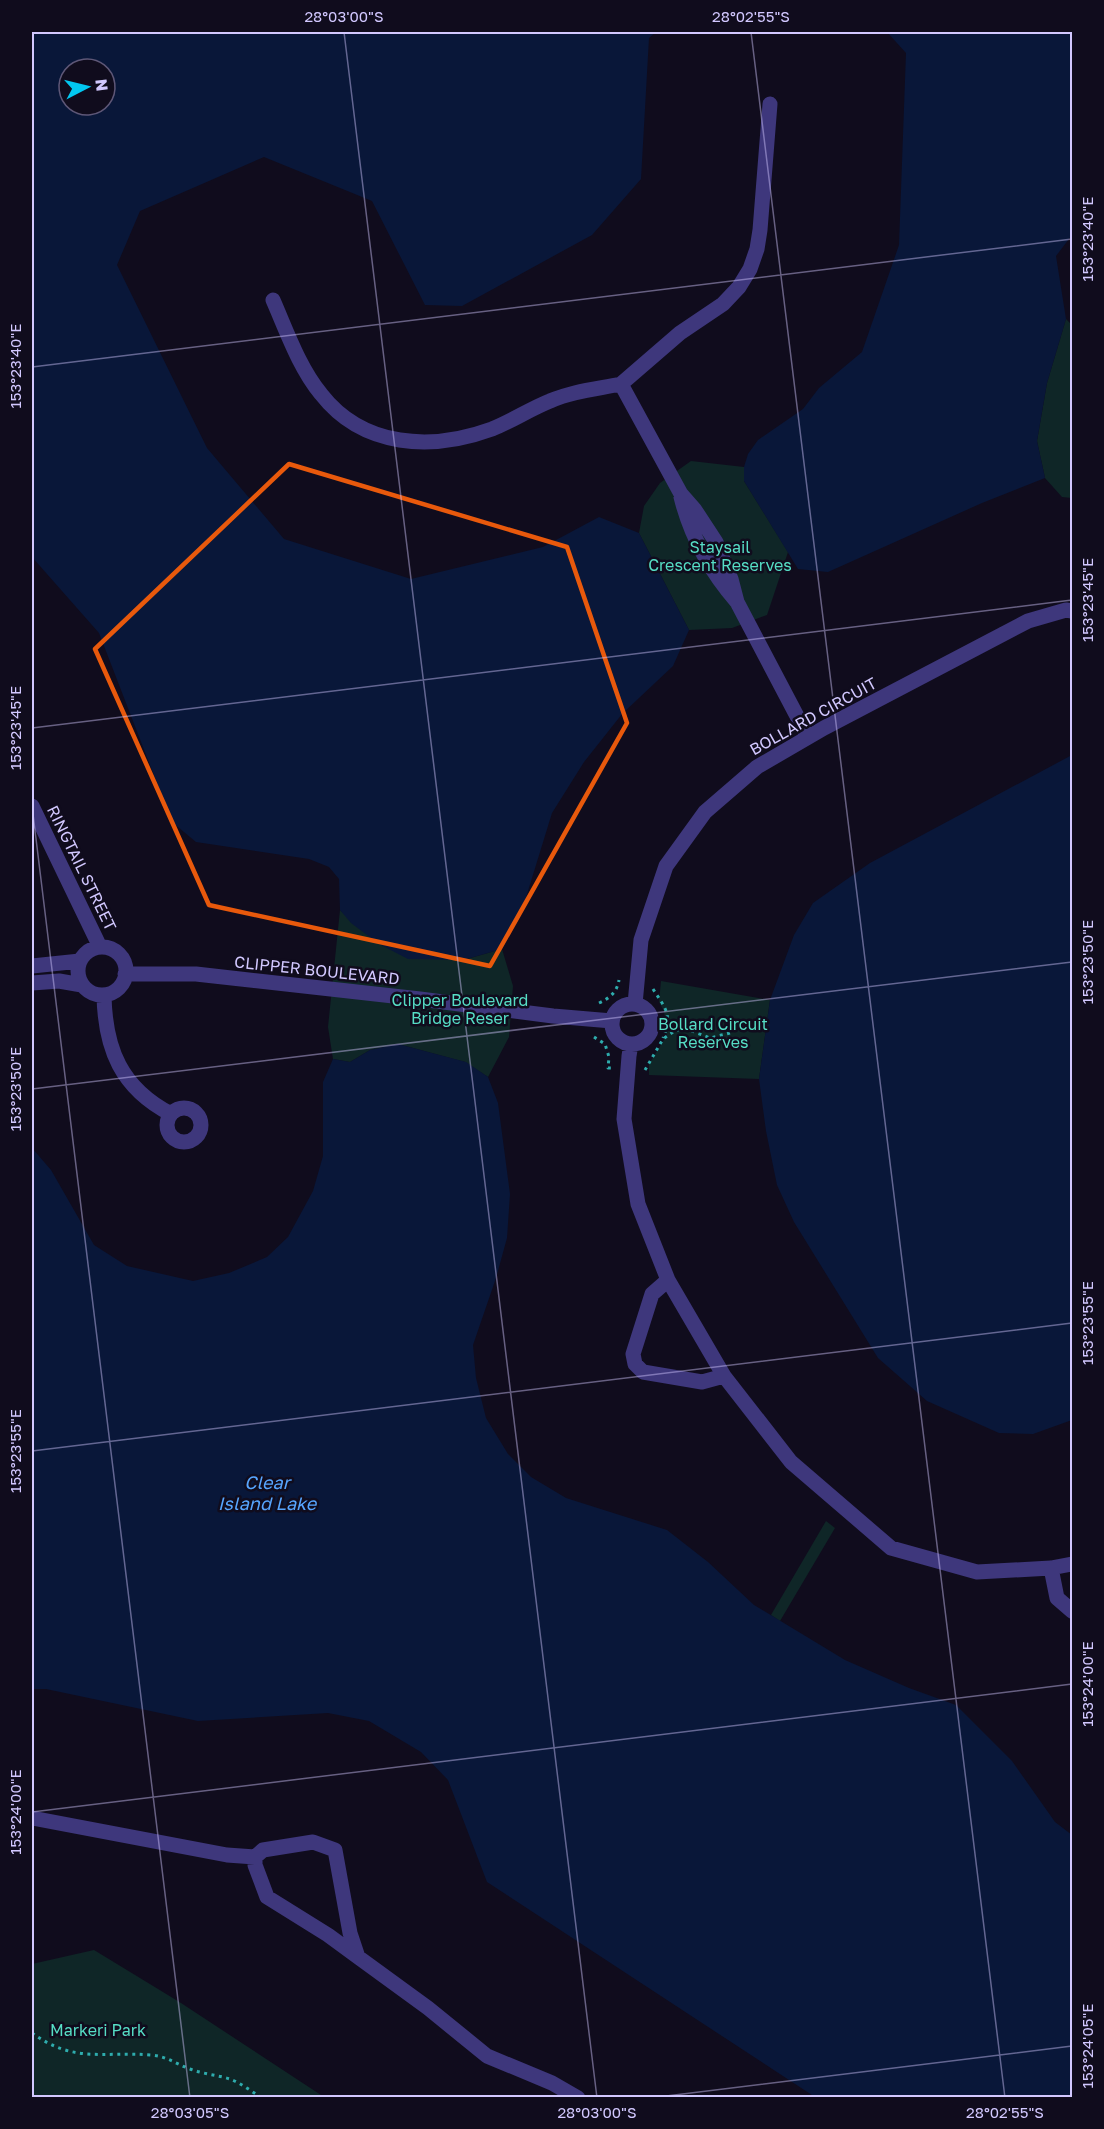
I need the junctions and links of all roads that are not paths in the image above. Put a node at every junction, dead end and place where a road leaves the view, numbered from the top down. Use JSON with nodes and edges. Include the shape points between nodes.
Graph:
{"nodes":[{"id":1,"x":770,"y":104,"type":"dead end"},
{"id":2,"x":273,"y":300,"type":"dead end"},
{"id":3,"x":621,"y":384,"type":"junction"},
{"id":4,"x":1072,"y":611,"type":"edge"},
{"id":5,"x":808,"y":737,"type":"junction"},
{"id":6,"x":32,"y":806,"type":"edge"},
{"id":7,"x":100,"y":947,"type":"junction"},
{"id":8,"x":80,"y":961,"type":"junction"},
{"id":9,"x":32,"y":966,"type":"edge"},
{"id":10,"x":125,"y":974,"type":"junction"},
{"id":11,"x":32,"y":983,"type":"edge"},
{"id":12,"x":82,"y":985,"type":"junction"},
{"id":13,"x":104,"y":995,"type":"junction"},
{"id":14,"x":635,"y":1004,"type":"junction"},
{"id":15,"x":612,"y":1021,"type":"junction"},
{"id":16,"x":631,"y":1044,"type":"junction"},
{"id":17,"x":171,"y":1114,"type":"dead end"},
{"id":18,"x":668,"y":1280,"type":"junction"},
{"id":19,"x":724,"y":1376,"type":"junction"},
{"id":20,"x":1072,"y":1564,"type":"edge"},
{"id":21,"x":1051,"y":1568,"type":"junction"},
{"id":22,"x":1072,"y":1611,"type":"edge"},
{"id":23,"x":32,"y":1818,"type":"edge"},
{"id":24,"x":255,"y":1857,"type":"junction"},
{"id":25,"x":358,"y":1957,"type":"junction"},
{"id":26,"x":578,"y":2097,"type":"edge"}],
"edges":[{"from":1,"to":3,"type":"street","via":[[760,230],[750,269],[723,304],[680,333]]},
{"from":2,"to":3,"type":"street","via":[[292,345],[320,394],[340,416],[366,432],[386,438],[408,442],[465,438],[551,400]]},
{"from":3,"to":5,"type":"street","via":[[681,494],[716,542],[737,602]]},
{"from":4,"to":5,"type":"street","name":"BOLLARD CIRCUIT","via":[[1028,621]]},
{"from":5,"to":14,"type":"street","name":"BOLLARD CIRCUIT","via":[[757,767],[705,812],[666,866],[641,940]]},
{"from":6,"to":7,"type":"street","name":"RINGTAIL STREET"},
{"from":7,"to":8,"type":"street"},
{"from":7,"to":10,"type":"street","via":[[119,954]]},
{"from":8,"to":9,"type":"street"},
{"from":8,"to":12,"type":"street"},
{"from":10,"to":13,"type":"street","via":[[122,984]]},
{"from":10,"to":15,"type":"street","name":"CLIPPER BOULEVARD","via":[[196,974]]},
{"from":11,"to":12,"type":"street","via":[[59,981]]},
{"from":12,"to":13,"type":"street"},
{"from":13,"to":17,"type":"street","via":[[111,1051],[139,1092]]},
{"from":14,"to":15,"type":"street","via":[[623,1006]]},
{"from":14,"to":16,"type":"street","via":[[646,1009],[652,1026],[643,1041]]},
{"from":15,"to":16,"type":"street","via":[[614,1034]]},
{"from":16,"to":18,"type":"street","via":[[624,1119],[638,1204]]},
{"from":18,"to":19,"type":"street"},
{"from":18,"to":19,"type":"street","via":[[652,1294],[633,1354],[635,1364],[643,1372],[702,1382]]},
{"from":19,"to":21,"type":"street","via":[[791,1462],[891,1548],[977,1572]]},
{"from":20,"to":21,"type":"street"},
{"from":21,"to":22,"type":"street","via":[[1057,1598]]},
{"from":23,"to":24,"type":"street"},
{"from":24,"to":25,"type":"street","via":[[267,1897]]},
{"from":24,"to":25,"type":"street","via":[[263,1850],[313,1842],[335,1850]]},
{"from":25,"to":26,"type":"street","via":[[487,2056]]}]}
